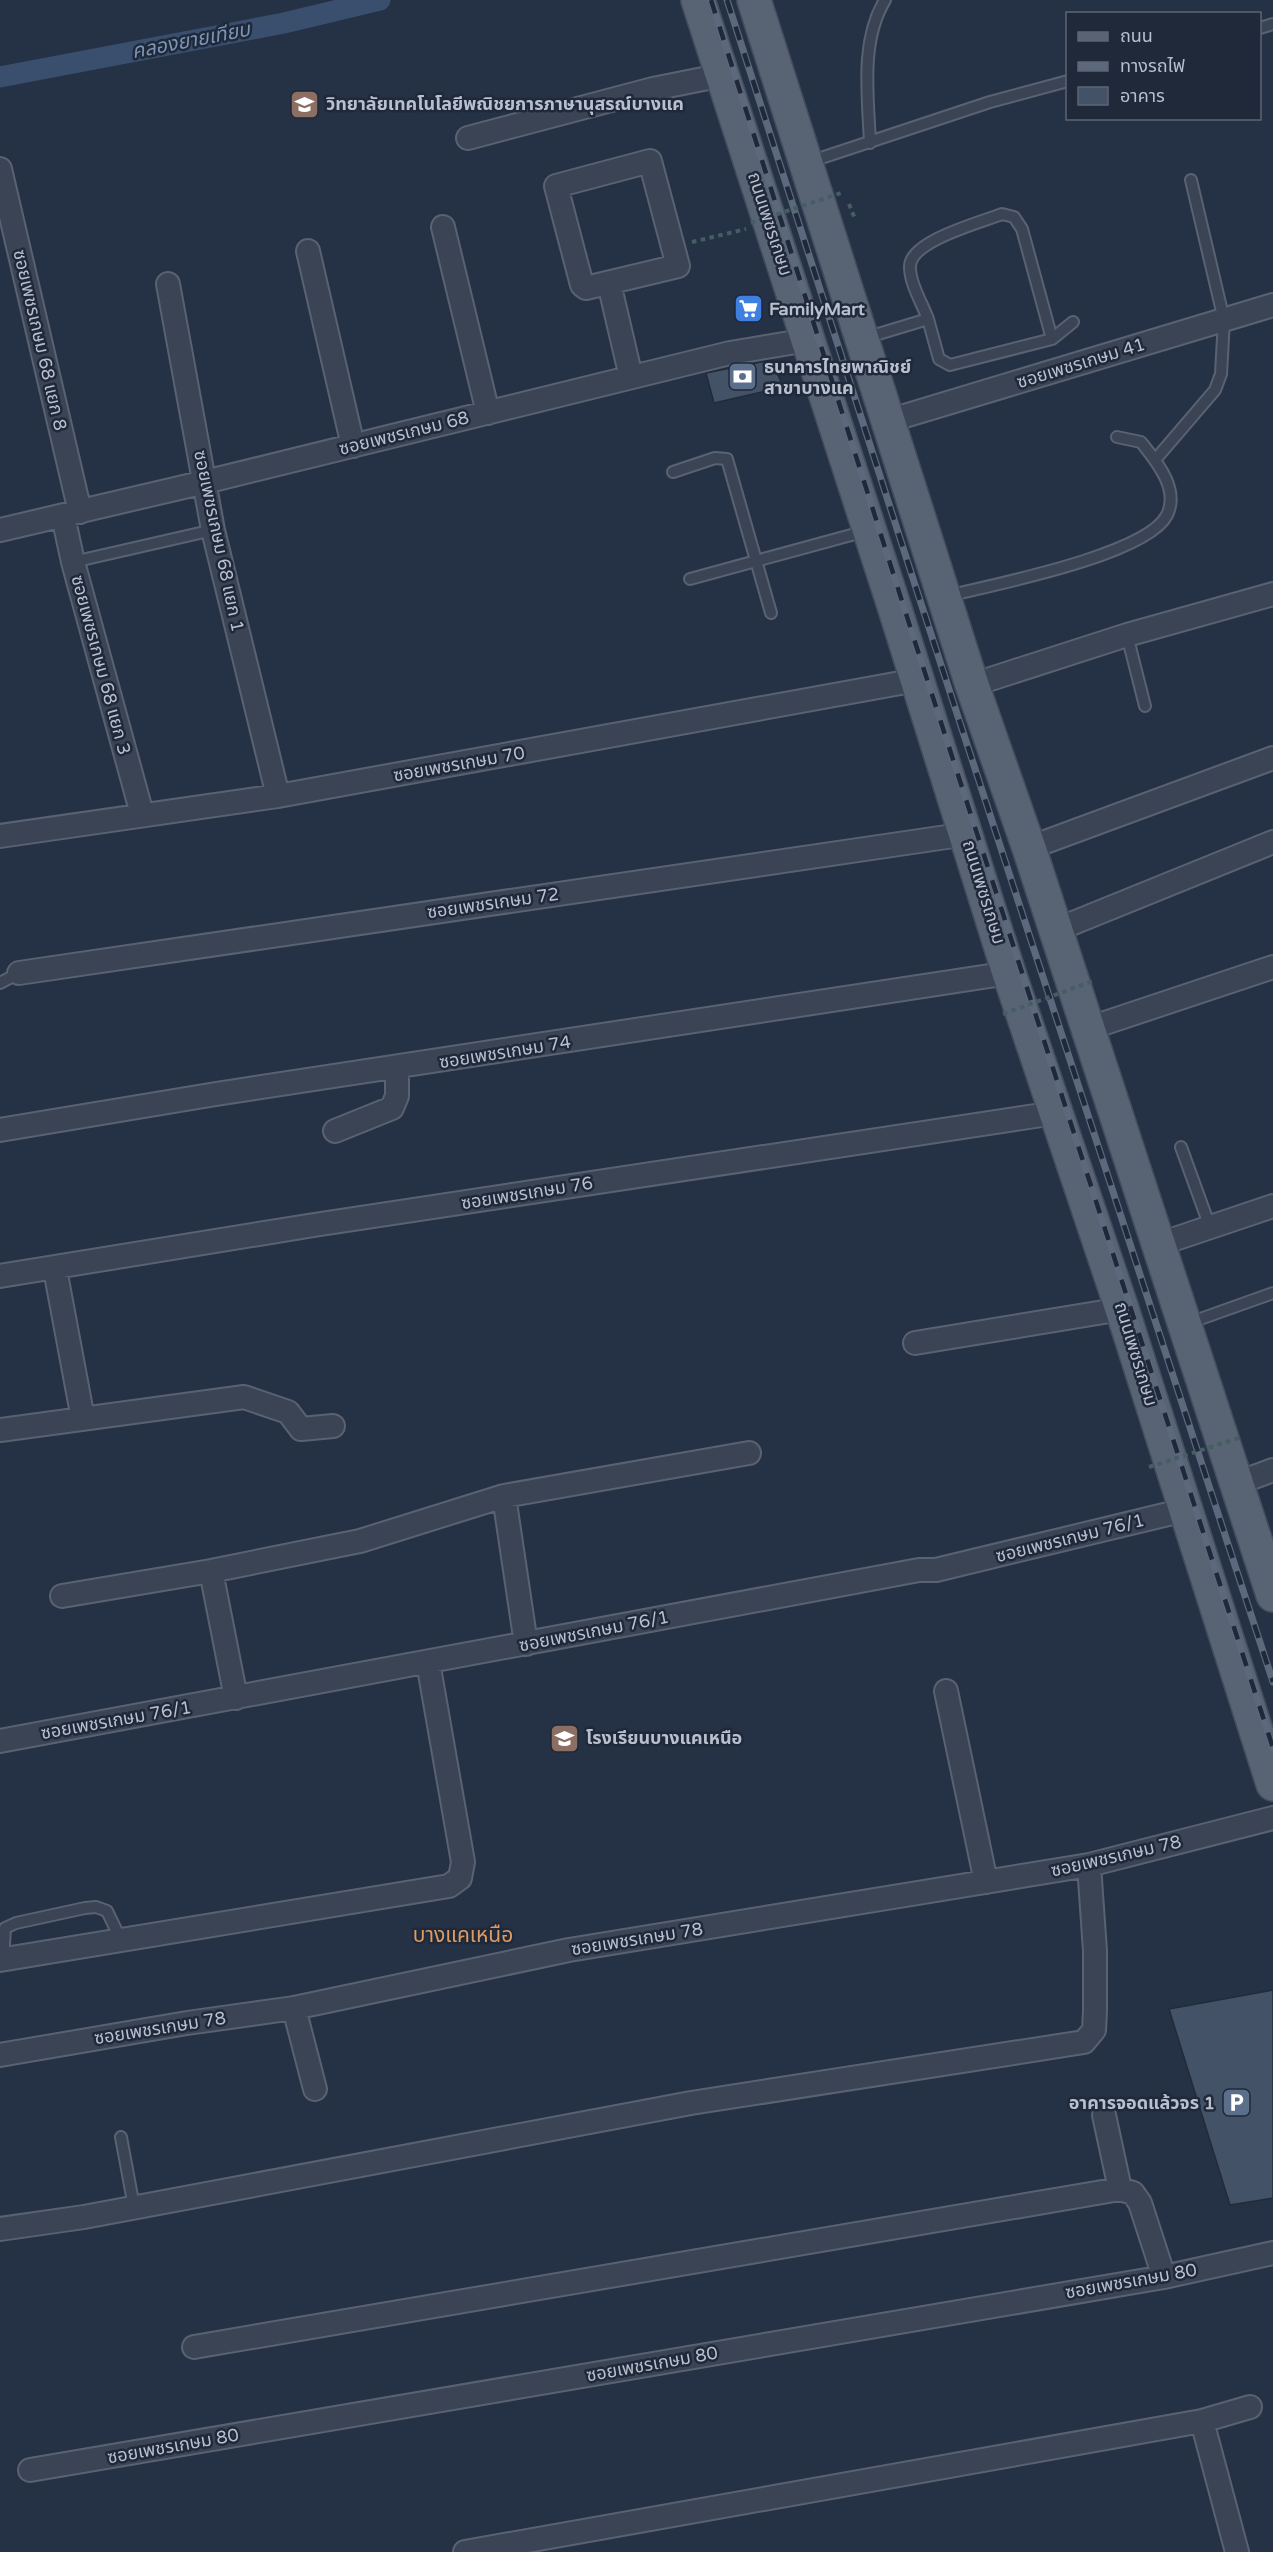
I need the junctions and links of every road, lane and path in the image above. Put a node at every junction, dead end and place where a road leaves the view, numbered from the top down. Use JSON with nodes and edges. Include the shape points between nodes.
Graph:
{"nodes":[{"id":1,"x":698,"y":0,"type":"edge"},
{"id":2,"x":754,"y":0,"type":"edge"},
{"id":3,"x":885,"y":0,"type":"edge"},
{"id":4,"x":723,"y":75,"type":"junction"},
{"id":5,"x":1066,"y":82,"type":"edge"},
{"id":6,"x":468,"y":138,"type":"dead end"},
{"id":7,"x":870,"y":142,"type":"junction"},
{"id":8,"x":806,"y":163,"type":"junction"},
{"id":9,"x":0,"y":169,"type":"edge"},
{"id":10,"x":1191,"y":180,"type":"dead end"},
{"id":11,"x":844,"y":192,"type":"dead end"},
{"id":12,"x":751,"y":223,"type":"dead end"},
{"id":13,"x":443,"y":227,"type":"dead end"},
{"id":14,"x":749,"y":228,"type":"dead end"},
{"id":15,"x":674,"y":247,"type":"junction"},
{"id":16,"x":308,"y":251,"type":"dead end"},
{"id":17,"x":609,"y":283,"type":"junction"},
{"id":18,"x":168,"y":284,"type":"dead end"},
{"id":19,"x":1273,"y":305,"type":"edge"},
{"id":20,"x":928,"y":319,"type":"junction"},
{"id":21,"x":1224,"y":320,"type":"junction"},
{"id":22,"x":1072,"y":322,"type":"dead end"},
{"id":23,"x":808,"y":339,"type":"junction"},
{"id":24,"x":862,"y":339,"type":"junction"},
{"id":25,"x":1052,"y":339,"type":"junction"},
{"id":26,"x":631,"y":377,"type":"junction"},
{"id":27,"x":488,"y":413,"type":"junction"},
{"id":28,"x":888,"y":421,"type":"junction"},
{"id":29,"x":1117,"y":437,"type":"dead end"},
{"id":30,"x":353,"y":446,"type":"junction"},
{"id":31,"x":1155,"y":460,"type":"junction"},
{"id":32,"x":673,"y":472,"type":"dead end"},
{"id":33,"x":205,"y":482,"type":"junction"},
{"id":34,"x":71,"y":514,"type":"junction"},
{"id":35,"x":0,"y":530,"type":"edge"},
{"id":36,"x":213,"y":530,"type":"junction"},
{"id":37,"x":869,"y":530,"type":"junction"},
{"id":38,"x":758,"y":561,"type":"junction"},
{"id":39,"x":73,"y":562,"type":"junction"},
{"id":40,"x":690,"y":579,"type":"dead end"},
{"id":41,"x":1273,"y":594,"type":"edge"},
{"id":42,"x":944,"y":596,"type":"junction"},
{"id":43,"x":895,"y":609,"type":"junction"},
{"id":44,"x":771,"y":613,"type":"dead end"},
{"id":45,"x":1127,"y":635,"type":"junction"},
{"id":46,"x":968,"y":674,"type":"junction"},
{"id":47,"x":917,"y":681,"type":"junction"},
{"id":48,"x":1145,"y":706,"type":"dead end"},
{"id":49,"x":1273,"y":758,"type":"edge"},
{"id":50,"x":278,"y":796,"type":"junction"},
{"id":51,"x":142,"y":814,"type":"junction"},
{"id":52,"x":967,"y":834,"type":"junction"},
{"id":53,"x":0,"y":835,"type":"edge"},
{"id":54,"x":1273,"y":842,"type":"edge"},
{"id":55,"x":1029,"y":848,"type":"junction"},
{"id":56,"x":1056,"y":930,"type":"junction"},
{"id":57,"x":1273,"y":968,"type":"edge"},
{"id":58,"x":1009,"y":973,"type":"junction"},
{"id":59,"x":9,"y":978,"type":"edge"},
{"id":60,"x":1093,"y":981,"type":"dead end"},
{"id":61,"x":1003,"y":1014,"type":"dead end"},
{"id":62,"x":1087,"y":1029,"type":"junction"},
{"id":63,"x":397,"y":1068,"type":"junction"},
{"id":64,"x":1055,"y":1113,"type":"junction"},
{"id":65,"x":0,"y":1130,"type":"edge"},
{"id":66,"x":335,"y":1131,"type":"dead end"},
{"id":67,"x":1181,"y":1147,"type":"dead end"},
{"id":68,"x":1273,"y":1206,"type":"edge"},
{"id":69,"x":1210,"y":1227,"type":"junction"},
{"id":70,"x":1157,"y":1245,"type":"junction"},
{"id":71,"x":55,"y":1269,"type":"junction"},
{"id":72,"x":0,"y":1276,"type":"edge"},
{"id":73,"x":1273,"y":1293,"type":"edge"},
{"id":74,"x":1122,"y":1309,"type":"junction"},
{"id":75,"x":1184,"y":1325,"type":"junction"},
{"id":76,"x":915,"y":1343,"type":"dead end"},
{"id":77,"x":83,"y":1419,"type":"junction"},
{"id":78,"x":333,"y":1426,"type":"dead end"},
{"id":79,"x":0,"y":1430,"type":"edge"},
{"id":80,"x":1242,"y":1437,"type":"dead end"},
{"id":81,"x":749,"y":1453,"type":"dead end"},
{"id":82,"x":1149,"y":1467,"type":"dead end"},
{"id":83,"x":1273,"y":1470,"type":"edge"},
{"id":84,"x":1238,"y":1484,"type":"junction"},
{"id":85,"x":504,"y":1496,"type":"junction"},
{"id":86,"x":1185,"y":1510,"type":"junction"},
{"id":87,"x":211,"y":1571,"type":"junction"},
{"id":88,"x":1273,"y":1595,"type":"edge"},
{"id":89,"x":62,"y":1596,"type":"dead end"},
{"id":90,"x":526,"y":1644,"type":"junction"},
{"id":91,"x":428,"y":1662,"type":"junction"},
{"id":92,"x":946,"y":1691,"type":"dead end"},
{"id":93,"x":236,"y":1698,"type":"junction"},
{"id":94,"x":0,"y":1741,"type":"edge"},
{"id":95,"x":1273,"y":1784,"type":"edge"},
{"id":96,"x":1273,"y":1818,"type":"edge"},
{"id":97,"x":1089,"y":1865,"type":"junction"},
{"id":98,"x":986,"y":1882,"type":"junction"},
{"id":99,"x":121,"y":1940,"type":"junction"},
{"id":100,"x":2,"y":1960,"type":"edge"},
{"id":101,"x":294,"y":2008,"type":"junction"},
{"id":102,"x":0,"y":2055,"type":"edge"},
{"id":103,"x":315,"y":2090,"type":"dead end"},
{"id":104,"x":1104,"y":2115,"type":"dead end"},
{"id":105,"x":121,"y":2137,"type":"dead end"},
{"id":106,"x":1120,"y":2189,"type":"junction"},
{"id":107,"x":134,"y":2207,"type":"junction"},
{"id":108,"x":0,"y":2229,"type":"edge"},
{"id":109,"x":1273,"y":2253,"type":"edge"},
{"id":110,"x":1164,"y":2277,"type":"junction"},
{"id":111,"x":194,"y":2347,"type":"dead end"},
{"id":112,"x":1250,"y":2407,"type":"dead end"},
{"id":113,"x":1202,"y":2421,"type":"junction"},
{"id":114,"x":30,"y":2470,"type":"dead end"},
{"id":115,"x":473,"y":2551,"type":"edge"},
{"id":116,"x":1237,"y":2552,"type":"edge"}],
"edges":[{"from":1,"to":4,"type":"main road","name":"ถนนเพชรเกษม"},
{"from":2,"to":8,"type":"main road"},
{"from":3,"to":7,"type":"lane","via":[[876,14],[869,49]]},
{"from":4,"to":6,"type":"street","via":[[653,89]]},
{"from":4,"to":23,"type":"main road","name":"ถนนเพชรเกษม"},
{"from":5,"to":7,"type":"lane"},
{"from":7,"to":8,"type":"lane"},
{"from":8,"to":24,"type":"main road"},
{"from":9,"to":34,"type":"street","name":"ซอยเพชรเกษม 68 แยก 8"},
{"from":10,"to":21,"type":"lane"},
{"from":11,"to":12,"type":"path","bridge":true},
{"from":13,"to":27,"type":"street"},
{"from":14,"to":15,"type":"path"},
{"from":15,"to":17,"type":"street","via":[[677,266]]},
{"from":15,"to":17,"type":"street","via":[[650,161],[559,184],[556,188],[582,285],[591,288]]},
{"from":16,"to":30,"type":"street"},
{"from":17,"to":26,"type":"street"},
{"from":18,"to":33,"type":"street","name":"ซอยเพชรเกษม 68 แยก 1"},
{"from":19,"to":21,"type":"street","name":"ซอยเพชรเกษม 41"},
{"from":20,"to":24,"type":"lane"},
{"from":20,"to":25,"type":"lane","via":[[939,359],[950,365]]},
{"from":20,"to":25,"type":"lane","via":[[910,265],[916,252],[930,242],[1002,214],[1014,217],[1022,228]]},
{"from":21,"to":28,"type":"street","name":"ซอยเพชรเกษม 41"},
{"from":21,"to":31,"type":"lane","via":[[1221,374],[1215,390]]},
{"from":22,"to":25,"type":"lane"},
{"from":23,"to":26,"type":"street","name":"ซอยเพชรเกษม 68"},
{"from":23,"to":37,"type":"main road","name":"ถนนเพชรเกษม"},
{"from":24,"to":28,"type":"main road"},
{"from":26,"to":27,"type":"street","name":"ซอยเพชรเกษม 68"},
{"from":27,"to":30,"type":"street","name":"ซอยเพชรเกษม 68"},
{"from":28,"to":42,"type":"main road"},
{"from":29,"to":31,"type":"lane","via":[[1141,442]]},
{"from":30,"to":33,"type":"street","name":"ซอยเพชรเกษม 68"},
{"from":31,"to":42,"type":"lane","via":[[1167,477],[1169,498],[1168,514],[1158,527],[1127,545],[1092,558]]},
{"from":32,"to":38,"type":"lane","via":[[715,458],[728,459]]},
{"from":33,"to":34,"type":"street","name":"ซอยเพชรเกษม 68"},
{"from":33,"to":36,"type":"street","name":"ซอยเพชรเกษม 68 แยก 1"},
{"from":34,"to":35,"type":"street","name":"ซอยเพชรเกษม 68"},
{"from":34,"to":39,"type":"street","name":"ซอยเพชรเกษม 68 แยก 3"},
{"from":36,"to":39,"type":"lane"},
{"from":36,"to":50,"type":"street","name":"ซอยเพชรเกษม 68 แยก 1"},
{"from":37,"to":38,"type":"lane"},
{"from":37,"to":43,"type":"main road","name":"ถนนเพชรเกษม"},
{"from":38,"to":40,"type":"lane"},
{"from":38,"to":44,"type":"lane"},
{"from":39,"to":51,"type":"street","name":"ซอยเพชรเกษม 68 แยก 3"},
{"from":41,"to":45,"type":"street"},
{"from":42,"to":43,"type":"main road"},
{"from":42,"to":46,"type":"main road"},
{"from":43,"to":47,"type":"main road","name":"ถนนเพชรเกษม"},
{"from":45,"to":46,"type":"street"},
{"from":45,"to":48,"type":"lane"},
{"from":46,"to":47,"type":"main road"},
{"from":46,"to":55,"type":"main road"},
{"from":47,"to":50,"type":"street","name":"ซอยเพชรเกษม 70"},
{"from":47,"to":52,"type":"main road","name":"ถนนเพชรเกษม"},
{"from":49,"to":55,"type":"street"},
{"from":50,"to":51,"type":"street","name":"ซอยเพชรเกษม 70"},
{"from":51,"to":53,"type":"street","name":"ซอยเพชรเกษม 70"},
{"from":52,"to":58,"type":"main road","name":"ถนนเพชรเกษม"},
{"from":52,"to":59,"type":"street","name":"ซอยเพชรเกษม 72"},
{"from":54,"to":56,"type":"street"},
{"from":55,"to":56,"type":"main road"},
{"from":56,"to":62,"type":"main road"},
{"from":57,"to":62,"type":"street"},
{"from":58,"to":63,"type":"street","name":"ซอยเพชรเกษม 74"},
{"from":58,"to":64,"type":"main road","name":"ถนนเพชรเกษม"},
{"from":60,"to":61,"type":"path","bridge":true},
{"from":62,"to":70,"type":"main road"},
{"from":63,"to":65,"type":"street","name":"ซอยเพชรเกษม 74"},
{"from":63,"to":66,"type":"street","via":[[397,1096],[392,1108]]},
{"from":64,"to":71,"type":"street","name":"ซอยเพชรเกษม 76","via":[[314,1225]]},
{"from":64,"to":74,"type":"main road","name":"ถนนเพชรเกษม"},
{"from":67,"to":69,"type":"lane"},
{"from":68,"to":69,"type":"street"},
{"from":69,"to":70,"type":"street"},
{"from":70,"to":75,"type":"main road"},
{"from":71,"to":72,"type":"street","name":"ซอยเพชรเกษม 76"},
{"from":71,"to":77,"type":"street"},
{"from":73,"to":75,"type":"lane"},
{"from":74,"to":76,"type":"street"},
{"from":74,"to":86,"type":"main road","name":"ถนนเพชรเกษม"},
{"from":75,"to":84,"type":"main road"},
{"from":77,"to":78,"type":"street","via":[[244,1397],[288,1412],[301,1429]]},
{"from":77,"to":79,"type":"street"},
{"from":80,"to":82,"type":"path","bridge":true},
{"from":81,"to":85,"type":"street"},
{"from":83,"to":84,"type":"street"},
{"from":84,"to":88,"type":"main road","via":[[1259,1534]]},
{"from":85,"to":87,"type":"street","via":[[360,1541]]},
{"from":85,"to":90,"type":"street"},
{"from":86,"to":90,"type":"street","name":"ซอยเพชรเกษม 76/1","via":[[936,1570],[919,1570]]},
{"from":86,"to":95,"type":"main road","name":"ถนนเพชรเกษม"},
{"from":87,"to":89,"type":"street"},
{"from":87,"to":93,"type":"street"},
{"from":90,"to":91,"type":"street","name":"ซอยเพชรเกษม 76/1"},
{"from":91,"to":93,"type":"street","name":"ซอยเพชรเกษม 76/1"},
{"from":91,"to":99,"type":"street","via":[[463,1862],[460,1878],[449,1886]]},
{"from":92,"to":98,"type":"street"},
{"from":93,"to":94,"type":"street","name":"ซอยเพชรเกษม 76/1"},
{"from":96,"to":97,"type":"street","name":"ซอยเพชรเกษม 78"},
{"from":97,"to":98,"type":"street","name":"ซอยเพชรเกษม 78"},
{"from":97,"to":107,"type":"street","via":[[1095,2011],[1094,2030],[1084,2042],[691,2103]]},
{"from":98,"to":101,"type":"street","name":"ซอยเพชรเกษม 78","via":[[569,1950]]},
{"from":99,"to":100,"type":"street"},
{"from":99,"to":100,"type":"lane","via":[[107,1911],[85,1908],[5,1928]]},
{"from":101,"to":102,"type":"street","name":"ซอยเพชรเกษม 78"},
{"from":101,"to":103,"type":"street"},
{"from":104,"to":106,"type":"street"},
{"from":105,"to":107,"type":"lane"},
{"from":106,"to":110,"type":"street","via":[[1133,2193],[1140,2203]]},
{"from":106,"to":111,"type":"street"},
{"from":107,"to":108,"type":"street"},
{"from":109,"to":110,"type":"street","name":"ซอยเพชรเกษม 80"},
{"from":110,"to":114,"type":"street","name":"ซอยเพชรเกษม 80"},
{"from":112,"to":113,"type":"street"},
{"from":113,"to":115,"type":"street"},
{"from":113,"to":116,"type":"street"}]}
